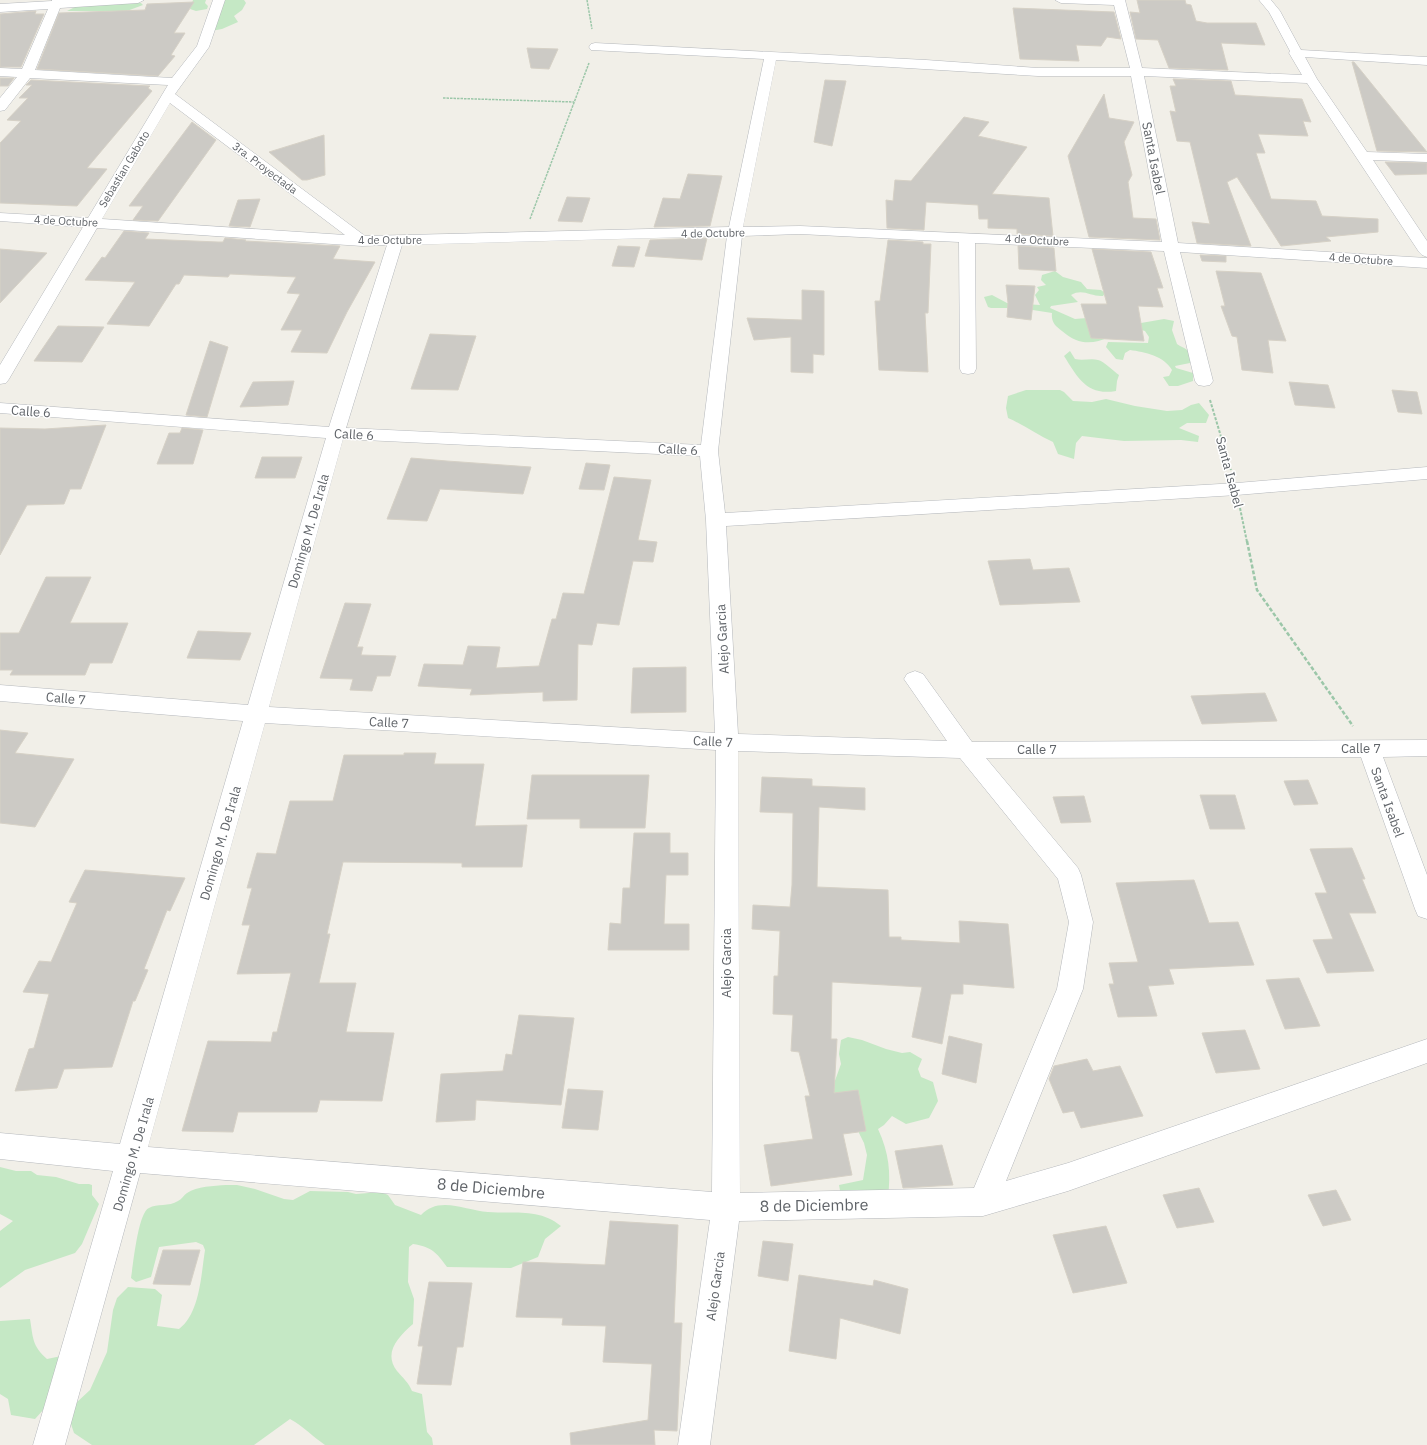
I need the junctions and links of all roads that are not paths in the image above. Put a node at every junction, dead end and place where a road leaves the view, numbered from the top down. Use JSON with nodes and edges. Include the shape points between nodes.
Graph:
{"nodes":[{"id":1,"x":138,"y":0,"type":"edge"},
{"id":2,"x":219,"y":0,"type":"edge"},
{"id":3,"x":1061,"y":0,"type":"edge"},
{"id":4,"x":1265,"y":0,"type":"edge"},
{"id":5,"x":1119,"y":1,"type":"edge"},
{"id":6,"x":57,"y":2,"type":"edge"},
{"id":7,"x":0,"y":8,"type":"edge"},
{"id":8,"x":595,"y":47,"type":"road end"},
{"id":9,"x":1295,"y":53,"type":"junction"},
{"id":10,"x":771,"y":56,"type":"junction"},
{"id":11,"x":1427,"y":61,"type":"edge"},
{"id":12,"x":0,"y":72,"type":"edge"},
{"id":13,"x":1137,"y":72,"type":"junction"},
{"id":14,"x":27,"y":73,"type":"junction"},
{"id":15,"x":1311,"y":79,"type":"junction"},
{"id":16,"x":176,"y":82,"type":"junction"},
{"id":17,"x":168,"y":95,"type":"junction"},
{"id":18,"x":0,"y":107,"type":"edge"},
{"id":19,"x":1364,"y":156,"type":"junction"},
{"id":20,"x":1427,"y":158,"type":"edge"},
{"id":21,"x":0,"y":217,"type":"edge"},
{"id":22,"x":92,"y":222,"type":"junction"},
{"id":23,"x":735,"y":232,"type":"junction"},
{"id":24,"x":967,"y":237,"type":"junction"},
{"id":25,"x":362,"y":241,"type":"junction"},
{"id":26,"x":396,"y":242,"type":"junction"},
{"id":27,"x":1171,"y":247,"type":"junction"},
{"id":28,"x":1427,"y":252,"type":"edge"},
{"id":29,"x":1427,"y":263,"type":"edge"},
{"id":30,"x":968,"y":369,"type":"dead end"},
{"id":31,"x":0,"y":379,"type":"edge"},
{"id":32,"x":1204,"y":381,"type":"road end"},
{"id":33,"x":0,"y":408,"type":"edge"},
{"id":34,"x":336,"y":433,"type":"junction"},
{"id":35,"x":709,"y":451,"type":"junction"},
{"id":36,"x":1427,"y":473,"type":"edge"},
{"id":37,"x":716,"y":520,"type":"junction"},
{"id":38,"x":915,"y":679,"type":"dead end"},
{"id":39,"x":0,"y":693,"type":"edge"},
{"id":40,"x":257,"y":714,"type":"junction"},
{"id":41,"x":727,"y":742,"type":"junction"},
{"id":42,"x":1369,"y":748,"type":"junction"},
{"id":43,"x":1427,"y":748,"type":"edge"},
{"id":44,"x":966,"y":750,"type":"junction"},
{"id":45,"x":1427,"y":909,"type":"edge"},
{"id":46,"x":1427,"y":1051,"type":"edge"},
{"id":47,"x":0,"y":1146,"type":"edge"},
{"id":48,"x":132,"y":1158,"type":"junction"},
{"id":49,"x":983,"y":1202,"type":"junction"},
{"id":50,"x":726,"y":1207,"type":"junction"},
{"id":51,"x":49,"y":1445,"type":"edge"},
{"id":52,"x":694,"y":1445,"type":"edge"}],
"edges":[{"from":1,"to":6,"type":"street"},
{"from":2,"to":16,"type":"street","name":"Sebastian Gaboto","via":[[203,47]]},
{"from":3,"to":5,"type":"street"},
{"from":4,"to":9,"type":"street","via":[[1274,11]]},
{"from":5,"to":13,"type":"street","name":"Santa Isabel"},
{"from":6,"to":7,"type":"street"},
{"from":6,"to":14,"type":"street"},
{"from":8,"to":10,"type":"street"},
{"from":9,"to":11,"type":"street"},
{"from":9,"to":15,"type":"street"},
{"from":10,"to":13,"type":"street","via":[[1038,72]]},
{"from":10,"to":23,"type":"street","name":"Alejo Garcia"},
{"from":12,"to":14,"type":"street"},
{"from":13,"to":15,"type":"street"},
{"from":13,"to":27,"type":"street","name":"Santa Isabel"},
{"from":14,"to":16,"type":"street"},
{"from":14,"to":18,"type":"street"},
{"from":15,"to":19,"type":"street"},
{"from":16,"to":17,"type":"street","name":"Sebastian Gaboto"},
{"from":17,"to":22,"type":"street","name":"Sebastian Gaboto"},
{"from":17,"to":25,"type":"street","name":"3ra. Proyectada"},
{"from":19,"to":20,"type":"street"},
{"from":19,"to":28,"type":"street"},
{"from":21,"to":22,"type":"street","name":"4 de Octubre"},
{"from":22,"to":25,"type":"street","name":"4 de Octubre"},
{"from":22,"to":31,"type":"street","name":"Sebastian Gaboto"},
{"from":23,"to":24,"type":"street","name":"4 de Octubre","via":[[800,230]]},
{"from":23,"to":26,"type":"street","name":"4 de Octubre"},
{"from":23,"to":35,"type":"street","name":"Alejo Garcia"},
{"from":24,"to":27,"type":"street","name":"4 de Octubre"},
{"from":24,"to":30,"type":"street"},
{"from":25,"to":26,"type":"street","name":"4 de Octubre"},
{"from":26,"to":34,"type":"street","name":"Domingo M. De Irala"},
{"from":27,"to":29,"type":"street","name":"4 de Octubre"},
{"from":27,"to":32,"type":"street","name":"Santa Isabel"},
{"from":33,"to":34,"type":"street","name":"Calle 6"},
{"from":34,"to":35,"type":"street","name":"Calle 6"},
{"from":34,"to":40,"type":"street","name":"Domingo M. De Irala"},
{"from":35,"to":37,"type":"street","name":"Alejo Garcia"},
{"from":36,"to":37,"type":"street","via":[[1237,489]]},
{"from":37,"to":41,"type":"street","name":"Alejo Garcia"},
{"from":38,"to":44,"type":"street"},
{"from":39,"to":40,"type":"street","name":"Calle 7"},
{"from":40,"to":41,"type":"street","name":"Calle 7"},
{"from":40,"to":48,"type":"street","name":"Domingo M. De Irala"},
{"from":41,"to":44,"type":"street","name":"Calle 7"},
{"from":41,"to":50,"type":"street","name":"Alejo Garcia"},
{"from":42,"to":43,"type":"street","name":"Calle 7"},
{"from":42,"to":44,"type":"street","name":"Calle 7"},
{"from":42,"to":45,"type":"street","name":"Santa Isabel"},
{"from":44,"to":49,"type":"street","via":[[1069,875],[1081,922],[1070,989]]},
{"from":46,"to":49,"type":"street","name":"8 de Diciembre","via":[[1068,1176]]},
{"from":47,"to":48,"type":"street","name":"8 de Diciembre"},
{"from":48,"to":50,"type":"street","name":"8 de Diciembre"},
{"from":48,"to":51,"type":"street","name":"Domingo M. De Irala"},
{"from":49,"to":50,"type":"street","name":"8 de Diciembre"},
{"from":50,"to":52,"type":"street","name":"Alejo Garcia"}]}
